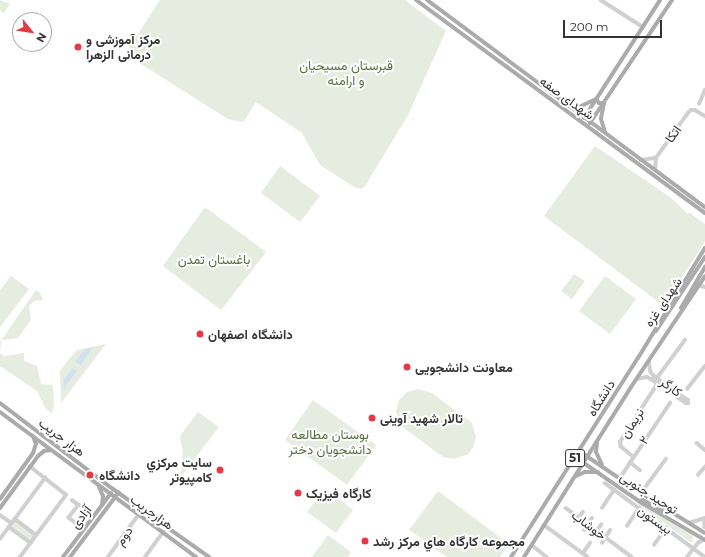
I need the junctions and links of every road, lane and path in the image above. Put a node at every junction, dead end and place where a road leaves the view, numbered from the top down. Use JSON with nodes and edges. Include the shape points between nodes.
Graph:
{"nodes":[{"id":1,"x":416,"y":0,"type":"edge"},
{"id":2,"x":427,"y":0,"type":"edge"},
{"id":3,"x":601,"y":0,"type":"edge"},
{"id":4,"x":660,"y":0,"type":"edge"},
{"id":5,"x":672,"y":0,"type":"edge"},
{"id":6,"x":643,"y":27,"type":"junction"},
{"id":7,"x":705,"y":90,"type":"edge"},
{"id":8,"x":596,"y":99,"type":"junction"},
{"id":9,"x":604,"y":103,"type":"junction"},
{"id":10,"x":699,"y":104,"type":"dead end"},
{"id":11,"x":569,"y":106,"type":"junction"},
{"id":12,"x":705,"y":116,"type":"edge"},
{"id":13,"x":584,"y":117,"type":"junction"},
{"id":14,"x":591,"y":122,"type":"junction"},
{"id":15,"x":585,"y":123,"type":"junction"},
{"id":16,"x":605,"y":132,"type":"junction"},
{"id":17,"x":656,"y":158,"type":"junction"},
{"id":18,"x":641,"y":160,"type":"junction"},
{"id":19,"x":655,"y":170,"type":"junction"},
{"id":20,"x":705,"y":207,"type":"edge"},
{"id":21,"x":705,"y":213,"type":"edge"},
{"id":22,"x":705,"y":248,"type":"edge"},
{"id":23,"x":705,"y":257,"type":"edge"},
{"id":24,"x":705,"y":267,"type":"edge"},
{"id":25,"x":705,"y":279,"type":"edge"},
{"id":26,"x":698,"y":285,"type":"junction"},
{"id":27,"x":705,"y":287,"type":"edge"},
{"id":28,"x":685,"y":340,"type":"dead end"},
{"id":29,"x":638,"y":358,"type":"junction"},
{"id":30,"x":649,"y":361,"type":"junction"},
{"id":31,"x":705,"y":366,"type":"edge"},
{"id":32,"x":657,"y":378,"type":"junction"},
{"id":33,"x":637,"y":379,"type":"junction"},
{"id":34,"x":656,"y":386,"type":"dead end"},
{"id":35,"x":687,"y":389,"type":"dead end"},
{"id":36,"x":0,"y":403,"type":"edge"},
{"id":37,"x":670,"y":403,"type":"dead end"},
{"id":38,"x":0,"y":412,"type":"edge"},
{"id":39,"x":32,"y":436,"type":"junction"},
{"id":40,"x":598,"y":441,"type":"junction"},
{"id":41,"x":697,"y":443,"type":"dead end"},
{"id":42,"x":51,"y":450,"type":"junction"},
{"id":43,"x":705,"y":450,"type":"edge"},
{"id":44,"x":579,"y":451,"type":"junction"},
{"id":45,"x":575,"y":457,"type":"junction"},
{"id":46,"x":588,"y":457,"type":"junction"},
{"id":47,"x":633,"y":457,"type":"junction"},
{"id":48,"x":666,"y":459,"type":"dead end"},
{"id":49,"x":630,"y":462,"type":"junction"},
{"id":50,"x":584,"y":463,"type":"junction"},
{"id":51,"x":30,"y":467,"type":"junction"},
{"id":52,"x":603,"y":467,"type":"junction"},
{"id":53,"x":705,"y":467,"type":"edge"},
{"id":54,"x":640,"y":470,"type":"dead end"},
{"id":55,"x":599,"y":472,"type":"junction"},
{"id":56,"x":698,"y":475,"type":"dead end"},
{"id":57,"x":576,"y":476,"type":"junction"},
{"id":58,"x":45,"y":478,"type":"junction"},
{"id":59,"x":620,"y":478,"type":"junction"},
{"id":60,"x":605,"y":483,"type":"dead end"},
{"id":61,"x":99,"y":486,"type":"junction"},
{"id":62,"x":114,"y":489,"type":"junction"},
{"id":63,"x":614,"y":490,"type":"junction"},
{"id":64,"x":118,"y":492,"type":"junction"},
{"id":65,"x":8,"y":493,"type":"junction"},
{"id":66,"x":641,"y":493,"type":"junction"},
{"id":67,"x":110,"y":494,"type":"junction"},
{"id":68,"x":115,"y":498,"type":"junction"},
{"id":69,"x":0,"y":500,"type":"edge"},
{"id":70,"x":72,"y":500,"type":"dead end"},
{"id":71,"x":641,"y":502,"type":"junction"},
{"id":72,"x":102,"y":506,"type":"junction"},
{"id":73,"x":0,"y":508,"type":"edge"},
{"id":74,"x":566,"y":508,"type":"dead end"},
{"id":75,"x":602,"y":508,"type":"dead end"},
{"id":76,"x":639,"y":508,"type":"junction"},
{"id":77,"x":583,"y":512,"type":"dead end"},
{"id":78,"x":139,"y":514,"type":"junction"},
{"id":79,"x":674,"y":514,"type":"junction"},
{"id":80,"x":0,"y":515,"type":"edge"},
{"id":81,"x":579,"y":517,"type":"junction"},
{"id":82,"x":592,"y":518,"type":"dead end"},
{"id":83,"x":705,"y":518,"type":"edge"},
{"id":84,"x":15,"y":519,"type":"junction"},
{"id":85,"x":12,"y":523,"type":"junction"},
{"id":86,"x":689,"y":523,"type":"junction"},
{"id":87,"x":588,"y":524,"type":"junction"},
{"id":88,"x":544,"y":525,"type":"junction"},
{"id":89,"x":601,"y":525,"type":"dead end"},
{"id":90,"x":627,"y":526,"type":"dead end"},
{"id":91,"x":9,"y":527,"type":"junction"},
{"id":92,"x":705,"y":527,"type":"edge"},
{"id":93,"x":84,"y":528,"type":"junction"},
{"id":94,"x":666,"y":528,"type":"junction"},
{"id":95,"x":584,"y":530,"type":"dead end"},
{"id":96,"x":610,"y":530,"type":"dead end"},
{"id":97,"x":597,"y":531,"type":"junction"},
{"id":98,"x":163,"y":532,"type":"junction"},
{"id":99,"x":705,"y":533,"type":"edge"},
{"id":100,"x":696,"y":534,"type":"junction"},
{"id":101,"x":36,"y":535,"type":"junction"},
{"id":102,"x":593,"y":536,"type":"dead end"},
{"id":103,"x":605,"y":537,"type":"junction"},
{"id":104,"x":0,"y":539,"type":"edge"},
{"id":105,"x":705,"y":539,"type":"edge"},
{"id":106,"x":31,"y":543,"type":"junction"},
{"id":107,"x":590,"y":543,"type":"dead end"},
{"id":108,"x":602,"y":543,"type":"dead end"},
{"id":109,"x":654,"y":544,"type":"dead end"},
{"id":110,"x":532,"y":545,"type":"junction"},
{"id":111,"x":693,"y":548,"type":"junction"},
{"id":112,"x":583,"y":553,"type":"junction"},
{"id":113,"x":20,"y":557,"type":"edge"},
{"id":114,"x":64,"y":557,"type":"edge"},
{"id":115,"x":70,"y":557,"type":"edge"},
{"id":116,"x":108,"y":557,"type":"edge"},
{"id":117,"x":145,"y":557,"type":"edge"},
{"id":118,"x":195,"y":557,"type":"edge"},
{"id":119,"x":209,"y":557,"type":"edge"},
{"id":120,"x":511,"y":557,"type":"edge"},
{"id":121,"x":524,"y":557,"type":"edge"},
{"id":122,"x":547,"y":557,"type":"edge"},
{"id":123,"x":588,"y":557,"type":"edge"},
{"id":124,"x":632,"y":557,"type":"edge"},
{"id":125,"x":687,"y":557,"type":"edge"},
{"id":126,"x":705,"y":557,"type":"edge"}],
"edges":[{"from":1,"to":15,"type":"main road","name":"شهدای صفه"},
{"from":2,"to":11,"type":"main road","name":"شهدای صفه"},
{"from":3,"to":6,"type":"street"},
{"from":4,"to":6,"type":"main road"},
{"from":5,"to":9,"type":"main road"},
{"from":6,"to":8,"type":"main road"},
{"from":7,"to":10,"type":"street"},
{"from":8,"to":9,"type":"main road","via":[[599,103]]},
{"from":8,"to":11,"type":"main road","via":[[579,107]]},
{"from":8,"to":13,"type":"main road"},
{"from":9,"to":14,"type":"main road"},
{"from":9,"to":16,"type":"main road","via":[[601,119]]},
{"from":11,"to":13,"type":"main road","name":"شهدای صفه"},
{"from":12,"to":17,"type":"street","name":"اتکا","via":[[691,110]]},
{"from":13,"to":14,"type":"main road","name":"شهدای صفه"},
{"from":13,"to":15,"type":"main road"},
{"from":14,"to":15,"type":"main road"},
{"from":14,"to":16,"type":"main road","name":"شهدای صفه"},
{"from":15,"to":21,"type":"main road","name":"شهدای صفه"},
{"from":16,"to":18,"type":"main road","name":"شهدای صفه"},
{"from":17,"to":18,"type":"street"},
{"from":17,"to":19,"type":"street"},
{"from":18,"to":19,"type":"main road","name":"شهدای صفه"},
{"from":19,"to":20,"type":"main road","name":"شهدای صفه"},
{"from":22,"to":29,"type":"main road","name":"دانشگاه"},
{"from":23,"to":29,"type":"main road","name":"شهدای غزه","number":"51"},
{"from":24,"to":30,"type":"main road","name":"شهدای غزه","number":"51"},
{"from":25,"to":26,"type":"main road","name":"دانشگاه"},
{"from":25,"to":27,"type":"street"},
{"from":26,"to":27,"type":"street"},
{"from":26,"to":30,"type":"main road","name":"دانشگاه"},
{"from":28,"to":32,"type":"street"},
{"from":29,"to":44,"type":"main road","name":"دانشگاه","number":"51"},
{"from":30,"to":32,"type":"street","name":"کارگر","via":[[651,372]]},
{"from":30,"to":33,"type":"main road","name":"دانشگاه","number":"51"},
{"from":31,"to":35,"type":"street"},
{"from":32,"to":33,"type":"street","name":"کارگر","via":[[688,402],[648,377]]},
{"from":33,"to":40,"type":"main road","name":"دانشگاه","number":"51"},
{"from":34,"to":47,"type":"street","name":"نریمان","via":[[620,442],[621,447]]},
{"from":36,"to":62,"type":"main road","name":"هزار جریب"},
{"from":37,"to":47,"type":"street","name":"۲"},
{"from":38,"to":39,"type":"main road","name":"هزارجریب"},
{"from":39,"to":42,"type":"main road","name":"هزارجریب"},
{"from":39,"to":65,"type":"main road","via":[[36,444],[33,453]]},
{"from":40,"to":46,"type":"main road","name":"دانشگاه","number":"51"},
{"from":40,"to":52,"type":"main road","via":[[596,452]]},
{"from":41,"to":43,"type":"street"},
{"from":42,"to":51,"type":"main road","via":[[44,451]]},
{"from":42,"to":61,"type":"main road","name":"هزارجریب"},
{"from":44,"to":45,"type":"main road","name":"دانشگاه","number":"51"},
{"from":44,"to":46,"type":"main road","name":"توحید جنوبی"},
{"from":45,"to":50,"type":"main road","name":"توحید جنوبی"},
{"from":45,"to":120,"type":"main road","name":"دانشگاه","number":"51"},
{"from":46,"to":50,"type":"main road","number":"51"},
{"from":46,"to":52,"type":"main road","name":"توحید جنوبی"},
{"from":47,"to":49,"type":"street","name":"۲"},
{"from":48,"to":66,"type":"street"},
{"from":49,"to":54,"type":"street"},
{"from":49,"to":59,"type":"street","name":"۲"},
{"from":50,"to":55,"type":"main road","name":"توحید جنوبی"},
{"from":50,"to":57,"type":"main road","number":"51"},
{"from":51,"to":58,"type":"street"},
{"from":51,"to":65,"type":"main road"},
{"from":52,"to":59,"type":"main road","name":"توحید جنوبی"},
{"from":53,"to":56,"type":"street"},
{"from":55,"to":57,"type":"main road","via":[[585,472]]},
{"from":55,"to":71,"type":"main road","name":"توحید جنوبی"},
{"from":57,"to":88,"type":"main road","number":"51"},
{"from":58,"to":84,"type":"street"},
{"from":58,"to":101,"type":"street","via":[[66,495]]},
{"from":59,"to":66,"type":"main road","name":"توحید جنوبی"},
{"from":60,"to":63,"type":"street","name":"بیستون"},
{"from":61,"to":67,"type":"main road","name":"هزارجریب"},
{"from":61,"to":72,"type":"main road"},
{"from":62,"to":64,"type":"main road","name":"هزار جریب"},
{"from":62,"to":67,"type":"main road","name":"آزادی"},
{"from":63,"to":75,"type":"street"},
{"from":63,"to":76,"type":"street","name":"بیستون"},
{"from":64,"to":68,"type":"main road","name":"آزادی"},
{"from":64,"to":119,"type":"main road","name":"هزار جریب"},
{"from":65,"to":69,"type":"main road"},
{"from":65,"to":73,"type":"main road"},
{"from":66,"to":79,"type":"main road","name":"توحید جنوبی"},
{"from":67,"to":68,"type":"main road","name":"هزارجریب"},
{"from":67,"to":72,"type":"main road","name":"آزادی"},
{"from":68,"to":78,"type":"main road","name":"هزارجریب"},
{"from":68,"to":115,"type":"main road","name":"آزادی"},
{"from":70,"to":93,"type":"street","via":[[79,505],[69,518]]},
{"from":71,"to":79,"type":"main road","via":[[641,499],[666,513]]},
{"from":71,"to":100,"type":"main road","name":"توحید جنوبی"},
{"from":72,"to":93,"type":"main road","name":"آزادی"},
{"from":74,"to":81,"type":"street","name":"خوشاب"},
{"from":76,"to":90,"type":"street"},
{"from":76,"to":94,"type":"street","name":"بیستون"},
{"from":77,"to":81,"type":"street"},
{"from":78,"to":98,"type":"main road","name":"هزارجریب"},
{"from":78,"to":116,"type":"street","name":"دوم"},
{"from":79,"to":86,"type":"main road","name":"توحید جنوبی"},
{"from":80,"to":85,"type":"street"},
{"from":81,"to":87,"type":"street","name":"خوشاب"},
{"from":82,"to":87,"type":"street"},
{"from":83,"to":86,"type":"street"},
{"from":83,"to":92,"type":"street"},
{"from":84,"to":85,"type":"street"},
{"from":84,"to":101,"type":"street"},
{"from":85,"to":91,"type":"street"},
{"from":86,"to":99,"type":"main road","name":"توحید جنوبی"},
{"from":87,"to":95,"type":"street"},
{"from":87,"to":97,"type":"street","name":"خوشاب"},
{"from":88,"to":110,"type":"main road","number":"51"},
{"from":88,"to":112,"type":"street"},
{"from":89,"to":97,"type":"street"},
{"from":91,"to":104,"type":"street"},
{"from":91,"to":106,"type":"street"},
{"from":93,"to":114,"type":"main road","name":"آزادی"},
{"from":94,"to":109,"type":"street"},
{"from":94,"to":111,"type":"street","name":"بیستون"},
{"from":96,"to":103,"type":"street"},
{"from":97,"to":102,"type":"street"},
{"from":97,"to":103,"type":"street","name":"خوشاب"},
{"from":98,"to":117,"type":"street"},
{"from":98,"to":118,"type":"main road","name":"هزارجریب"},
{"from":100,"to":105,"type":"main road","name":"توحید جنوبی"},
{"from":100,"to":111,"type":"street"},
{"from":101,"to":106,"type":"street"},
{"from":103,"to":108,"type":"street"},
{"from":103,"to":124,"type":"street","name":"خوشاب"},
{"from":105,"to":111,"type":"street"},
{"from":106,"to":113,"type":"street"},
{"from":107,"to":112,"type":"street"},
{"from":110,"to":121,"type":"main road","number":"51"},
{"from":110,"to":122,"type":"street"},
{"from":111,"to":125,"type":"street"},
{"from":111,"to":126,"type":"street","name":"بیستون"},
{"from":112,"to":123,"type":"street"}]}
